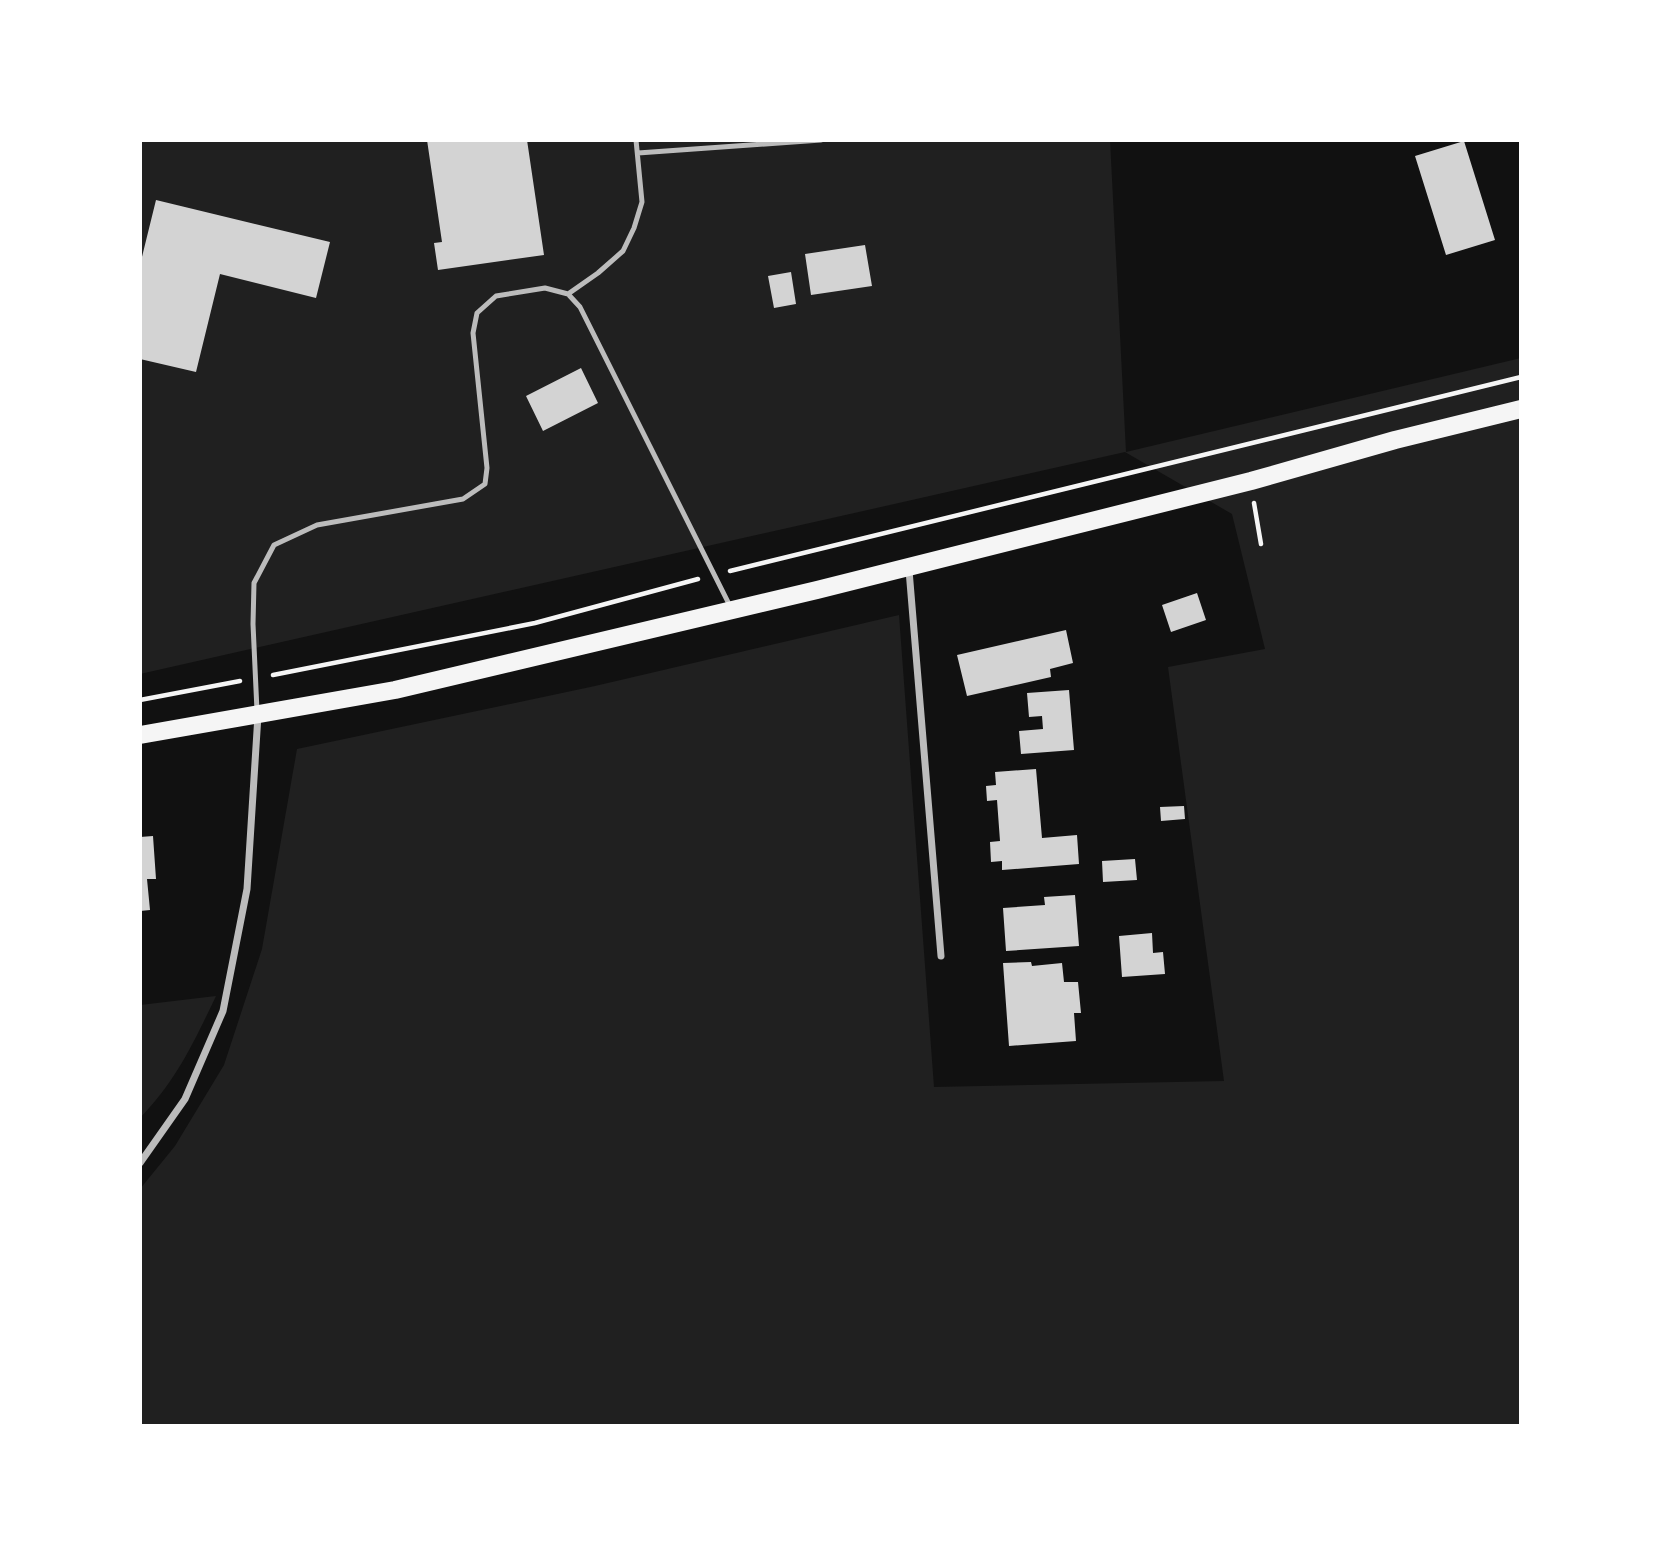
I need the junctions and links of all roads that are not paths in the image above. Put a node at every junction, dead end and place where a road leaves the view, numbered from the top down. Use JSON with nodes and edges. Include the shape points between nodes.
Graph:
{"nodes":[{"id":1,"x":636,"y":140,"type":"edge"},
{"id":2,"x":821,"y":140,"type":"edge"},
{"id":3,"x":638,"y":153,"type":"junction"},
{"id":4,"x":568,"y":294,"type":"junction"},
{"id":5,"x":1521,"y":409,"type":"edge"},
{"id":6,"x":908,"y":566,"type":"junction"},
{"id":7,"x":732,"y":610,"type":"junction"},
{"id":8,"x":258,"y":714,"type":"junction"},
{"id":9,"x":140,"y":735,"type":"edge"},
{"id":10,"x":941,"y":956,"type":"dead end"},
{"id":11,"x":140,"y":1163,"type":"edge"}],
"edges":[{"from":1,"to":3,"type":"lane"},
{"from":2,"to":3,"type":"lane"},
{"from":3,"to":4,"type":"lane","via":[[642,202],[623,251]]},
{"from":4,"to":7,"type":"lane","via":[[580,307]]},
{"from":4,"to":8,"type":"lane","via":[[545,288],[496,296],[477,313],[473,333],[485,484],[463,499],[317,525],[274,545],[254,583]]},
{"from":5,"to":6,"type":"main road"},
{"from":6,"to":7,"type":"main road"},
{"from":6,"to":10,"type":"street"},
{"from":7,"to":8,"type":"main road","via":[[395,690]]},
{"from":8,"to":9,"type":"main road"},
{"from":8,"to":11,"type":"street","via":[[247,889],[223,1012],[185,1099]]}]}
